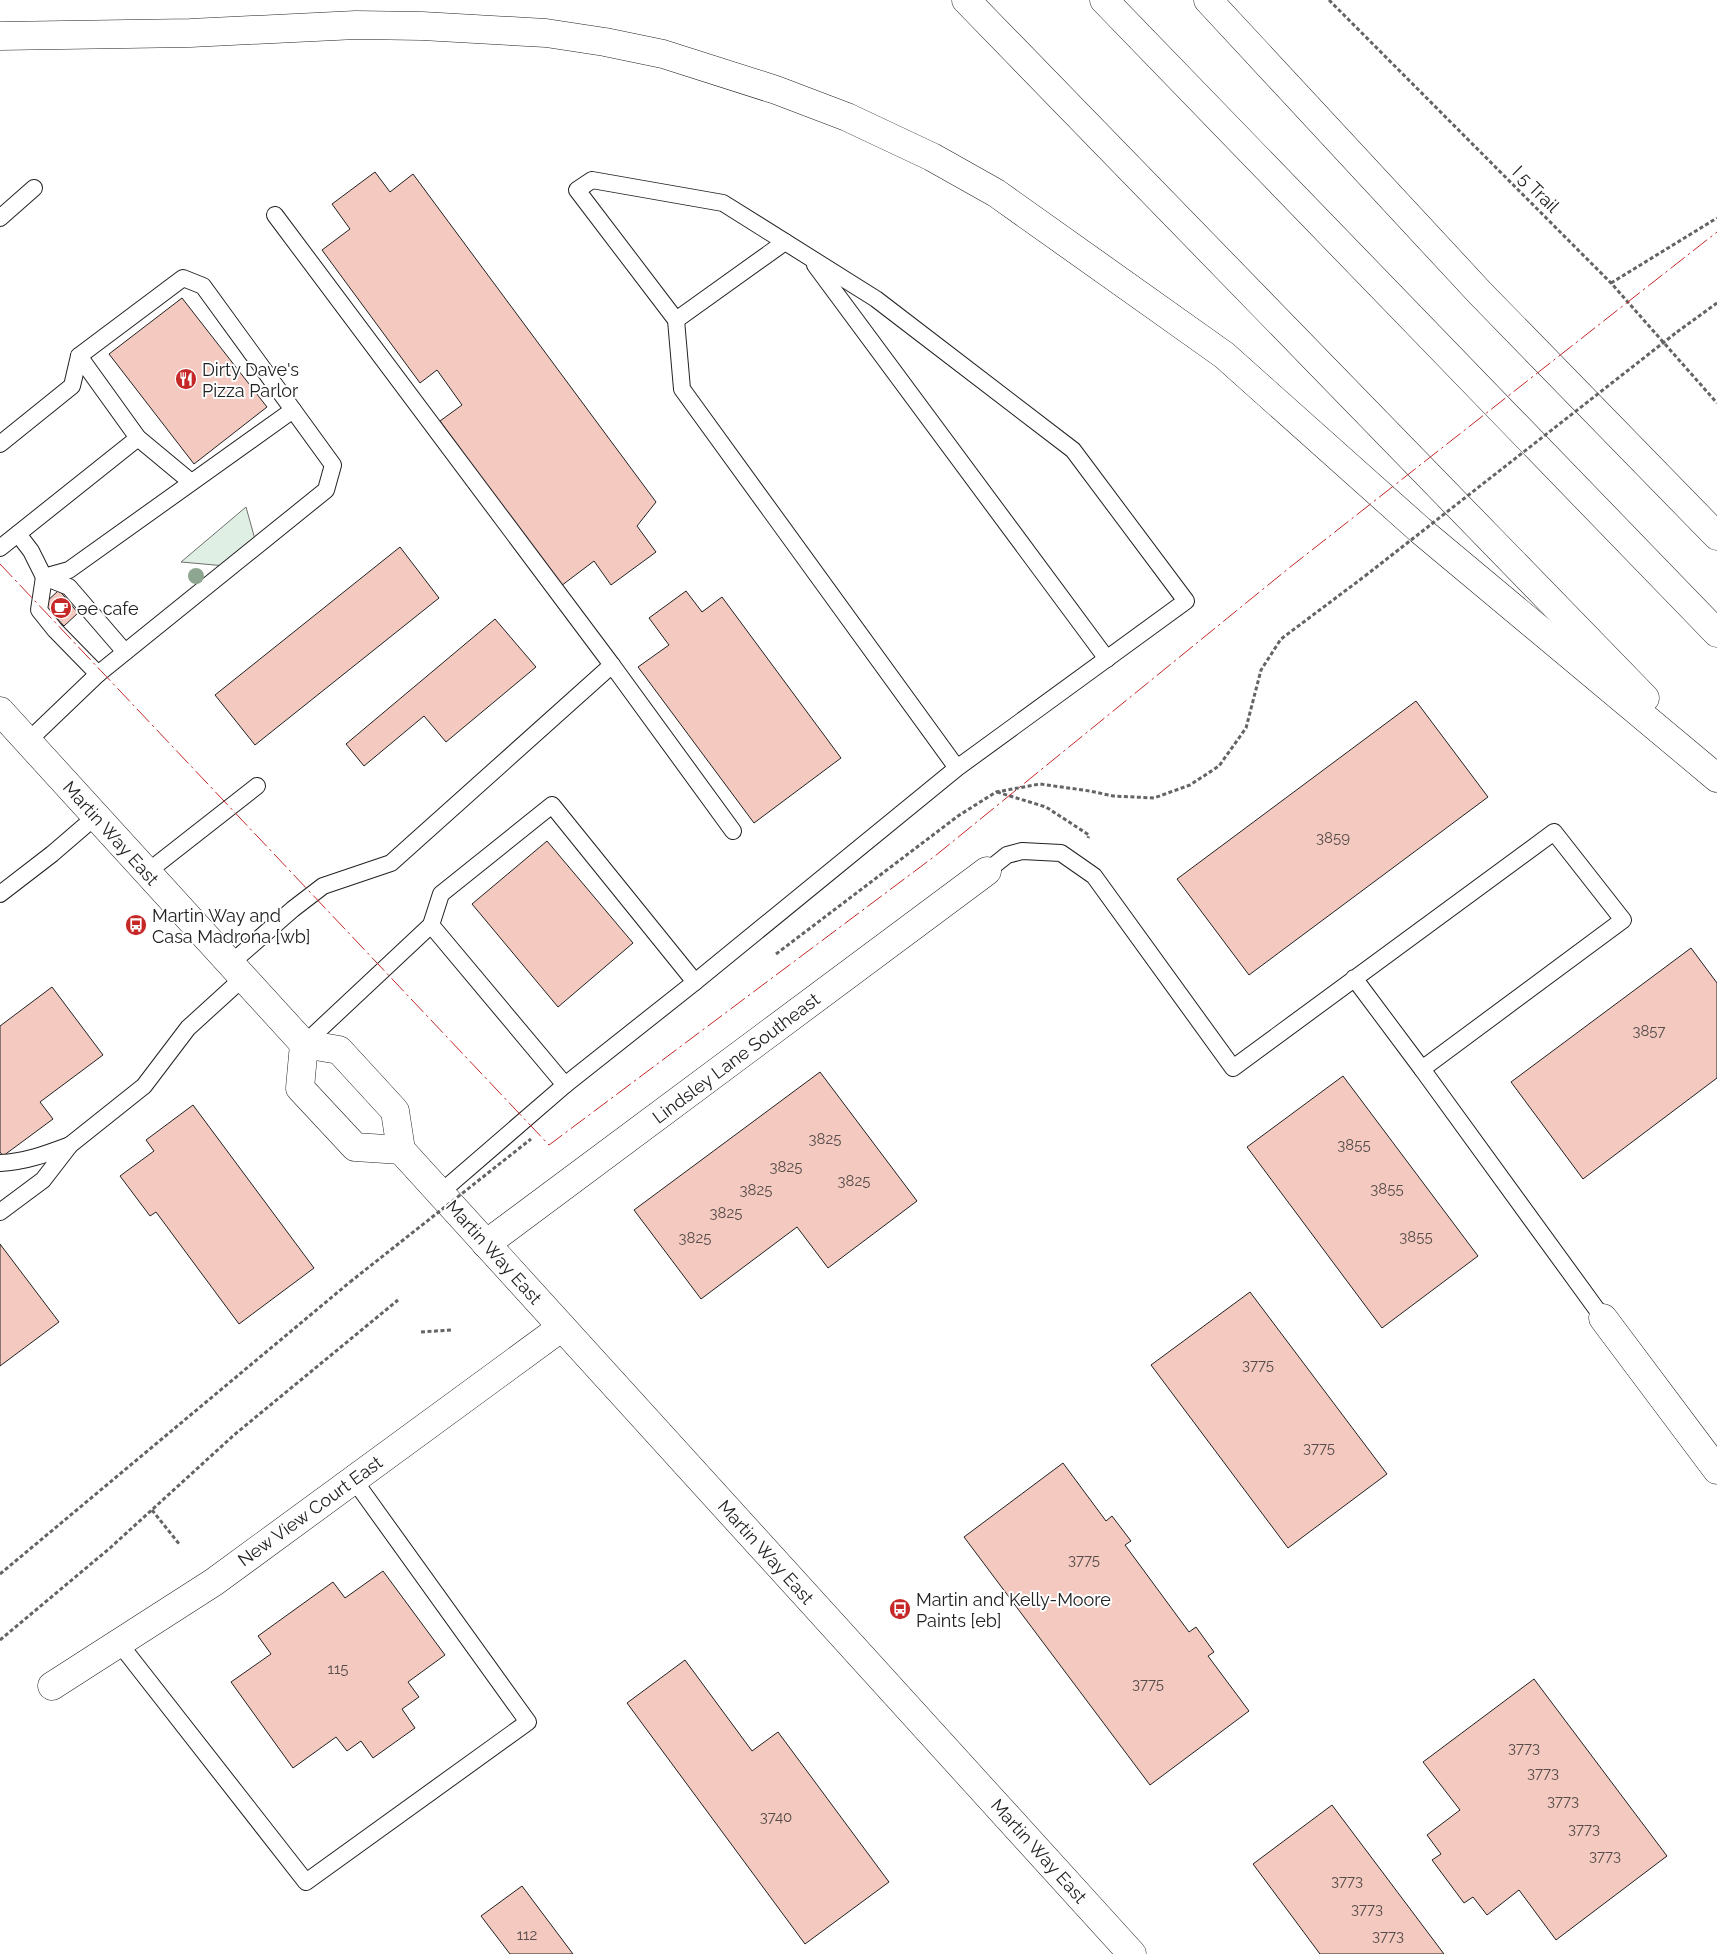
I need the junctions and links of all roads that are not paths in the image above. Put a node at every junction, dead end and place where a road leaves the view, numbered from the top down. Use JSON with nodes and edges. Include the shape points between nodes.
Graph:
{"nodes":[{"id":1,"x":966,"y":0,"type":"edge"},
{"id":2,"x":1104,"y":0,"type":"edge"},
{"id":3,"x":1208,"y":0,"type":"edge"},
{"id":4,"x":0,"y":36,"type":"edge"},
{"id":5,"x":34,"y":188,"type":"dead end"},
{"id":6,"x":275,"y":215,"type":"dead end"},
{"id":7,"x":0,"y":218,"type":"edge"},
{"id":8,"x":785,"y":242,"type":"junction"},
{"id":9,"x":810,"y":258,"type":"junction"},
{"id":10,"x":676,"y":320,"type":"junction"},
{"id":11,"x":79,"y":356,"type":"junction"},
{"id":12,"x":293,"y":410,"type":"junction"},
{"id":13,"x":138,"y":438,"type":"junction"},
{"id":14,"x":0,"y":444,"type":"edge"},
{"id":15,"x":191,"y":482,"type":"junction"},
{"id":16,"x":18,"y":534,"type":"junction"},
{"id":17,"x":1717,"y":536,"type":"edge"},
{"id":18,"x":0,"y":548,"type":"edge"},
{"id":19,"x":44,"y":577,"type":"junction"},
{"id":20,"x":1717,"y":633,"type":"edge"},
{"id":21,"x":125,"y":652,"type":"junction"},
{"id":22,"x":1106,"y":659,"type":"junction"},
{"id":23,"x":612,"y":665,"type":"junction"},
{"id":24,"x":98,"y":674,"type":"junction"},
{"id":25,"x":0,"y":711,"type":"edge"},
{"id":26,"x":28,"y":741,"type":"junction"},
{"id":27,"x":957,"y":768,"type":"junction"},
{"id":28,"x":1717,"y":772,"type":"edge"},
{"id":29,"x":1717,"y":778,"type":"edge"},
{"id":30,"x":257,"y":786,"type":"dead end"},
{"id":31,"x":95,"y":816,"type":"junction"},
{"id":32,"x":734,"y":831,"type":"dead end"},
{"id":33,"x":987,"y":871,"type":"joint"},
{"id":34,"x":146,"y":873,"type":"junction"},
{"id":35,"x":0,"y":894,"type":"edge"},
{"id":36,"x":431,"y":925,"type":"junction"},
{"id":37,"x":236,"y":971,"type":"junction"},
{"id":38,"x":1354,"y":978,"type":"junction"},
{"id":39,"x":696,"y":982,"type":"junction"},
{"id":40,"x":304,"y":1044,"type":"junction"},
{"id":41,"x":1422,"y":1069,"type":"junction"},
{"id":42,"x":565,"y":1085,"type":"junction"},
{"id":43,"x":70,"y":1145,"type":"junction"},
{"id":44,"x":401,"y":1150,"type":"junction"},
{"id":45,"x":0,"y":1163,"type":"edge"},
{"id":46,"x":440,"y":1193,"type":"junction"},
{"id":47,"x":0,"y":1212,"type":"edge"},
{"id":48,"x":486,"y":1244,"type":"junction"},
{"id":49,"x":1603,"y":1318,"type":"joint"},
{"id":50,"x":562,"y":1327,"type":"junction"},
{"id":51,"x":1717,"y":1470,"type":"edge"},
{"id":52,"x":354,"y":1480,"type":"junction"},
{"id":53,"x":119,"y":1643,"type":"junction"},
{"id":54,"x":52,"y":1686,"type":"dead end"},
{"id":55,"x":1132,"y":1954,"type":"edge"}],
"edges":[{"from":1,"to":28,"type":"main road"},
{"from":2,"to":20,"type":"main road"},
{"from":3,"to":17,"type":"main road","via":[[1480,293]]},
{"from":4,"to":29,"type":"main road","via":[[190,33],[356,25],[546,33],[663,54],[776,90],[847,117],[932,157],[996,193],[1224,355],[1420,530]]},
{"from":5,"to":7,"type":"lane"},
{"from":6,"to":23,"type":"lane"},
{"from":8,"to":9,"type":"lane"},
{"from":8,"to":10,"type":"lane"},
{"from":8,"to":10,"type":"lane","via":[[723,203],[592,180],[577,190]]},
{"from":9,"to":22,"type":"lane"},
{"from":9,"to":22,"type":"lane","via":[[876,299],[1074,450],[1186,601]]},
{"from":10,"to":27,"type":"lane","via":[[682,389]]},
{"from":11,"to":12,"type":"lane","via":[[183,278],[203,286]]},
{"from":11,"to":13,"type":"lane"},
{"from":11,"to":14,"type":"lane","via":[[72,386]]},
{"from":12,"to":15,"type":"lane"},
{"from":12,"to":21,"type":"lane","via":[[333,465],[326,490]]},
{"from":13,"to":15,"type":"lane"},
{"from":13,"to":16,"type":"lane"},
{"from":15,"to":19,"type":"lane","via":[[68,570]]},
{"from":16,"to":18,"type":"lane"},
{"from":16,"to":19,"type":"lane"},
{"from":19,"to":21,"type":"lane","via":[[69,587]]},
{"from":19,"to":24,"type":"lane","via":[[39,610]]},
{"from":21,"to":24,"type":"lane"},
{"from":22,"to":27,"type":"lane"},
{"from":23,"to":32,"type":"lane"},
{"from":23,"to":37,"type":"lane","via":[[391,863],[323,886],[293,909]]},
{"from":24,"to":26,"type":"lane"},
{"from":25,"to":26,"type":"main road","name":"Martin Way East"},
{"from":26,"to":31,"type":"main road","name":"Martin Way East"},
{"from":27,"to":39,"type":"lane"},
{"from":30,"to":34,"type":"lane"},
{"from":31,"to":34,"type":"main road","name":"Martin Way East"},
{"from":31,"to":35,"type":"lane"},
{"from":33,"to":38,"type":"lane","via":[[1007,855],[1022,851],[1061,853],[1094,876],[1233,1068]]},
{"from":33,"to":48,"type":"main road","name":"Lindsley Lane Southeast"},
{"from":34,"to":37,"type":"main road","name":"Martin Way East"},
{"from":36,"to":39,"type":"lane","via":[[442,894],[552,805]]},
{"from":36,"to":40,"type":"lane"},
{"from":36,"to":42,"type":"lane"},
{"from":37,"to":40,"type":"main road","name":"Martin Way East"},
{"from":37,"to":43,"type":"lane","via":[[144,1086]]},
{"from":38,"to":41,"type":"lane"},
{"from":38,"to":41,"type":"lane","via":[[1554,832],[1623,920]]},
{"from":39,"to":42,"type":"lane"},
{"from":40,"to":44,"type":"main road","via":[[339,1050],[395,1111]]},
{"from":40,"to":44,"type":"main road","via":[[300,1088],[356,1146]]},
{"from":41,"to":49,"type":"lane"},
{"from":42,"to":46,"type":"lane"},
{"from":43,"to":45,"type":"lane","via":[[38,1158]]},
{"from":43,"to":47,"type":"lane","via":[[43,1180]]},
{"from":44,"to":46,"type":"main road","name":"Martin Way East"},
{"from":46,"to":48,"type":"main road","name":"Martin Way East"},
{"from":48,"to":50,"type":"main road","name":"Martin Way East"},
{"from":49,"to":51,"type":"main road"},
{"from":50,"to":52,"type":"main road","name":"New View Court East"},
{"from":50,"to":55,"type":"main road","name":"Martin Way East"},
{"from":52,"to":53,"type":"main road","name":"New View Court East","via":[[214,1582]]},
{"from":52,"to":53,"type":"lane","via":[[528,1722],[306,1882]]},
{"from":53,"to":54,"type":"main road","name":"New View Court East"}]}
